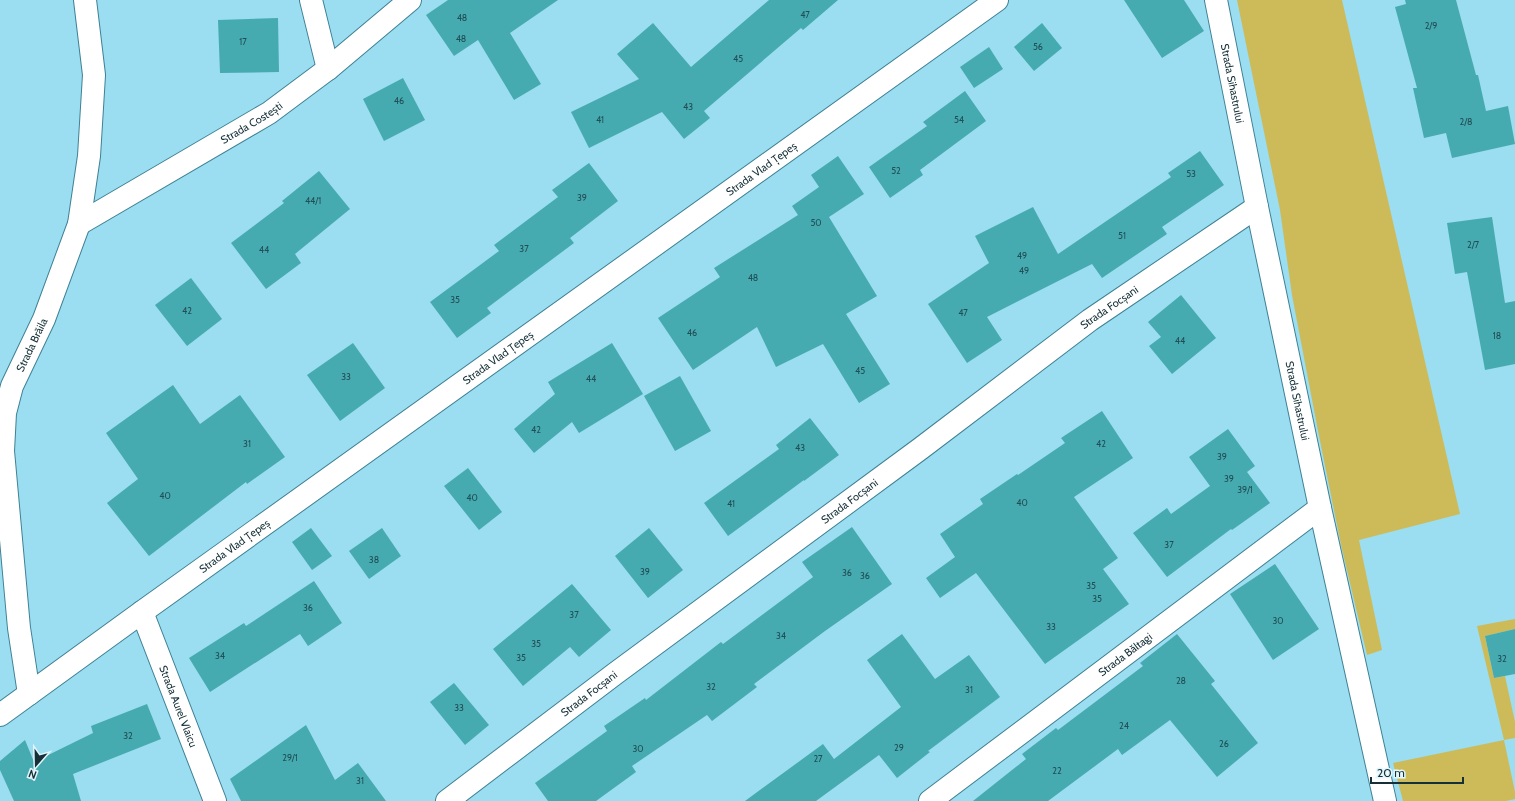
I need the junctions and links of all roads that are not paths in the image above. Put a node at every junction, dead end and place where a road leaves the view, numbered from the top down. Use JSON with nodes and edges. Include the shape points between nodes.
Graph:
{"nodes":[{"id":1,"x":85,"y":0,"type":"edge"},
{"id":2,"x":311,"y":0,"type":"edge"},
{"id":3,"x":410,"y":0,"type":"edge"},
{"id":4,"x":997,"y":0,"type":"edge"},
{"id":5,"x":1216,"y":0,"type":"edge"},
{"id":6,"x":328,"y":69,"type":"junction"},
{"id":7,"x":1256,"y":207,"type":"junction"},
{"id":8,"x":79,"y":224,"type":"junction"},
{"id":9,"x":6,"y":386,"type":"edge"},
{"id":10,"x":1320,"y":508,"type":"junction"},
{"id":11,"x":142,"y":612,"type":"junction"},
{"id":12,"x":29,"y":694,"type":"junction"},
{"id":13,"x":0,"y":715,"type":"edge"},
{"id":14,"x":215,"y":801,"type":"edge"},
{"id":15,"x":447,"y":801,"type":"edge"},
{"id":16,"x":930,"y":801,"type":"edge"},
{"id":17,"x":1385,"y":801,"type":"edge"}],
"edges":[{"from":1,"to":8,"type":"street","name":"Strada Brăila","via":[[94,75],[89,156]]},
{"from":2,"to":6,"type":"street"},
{"from":3,"to":6,"type":"street","name":"Strada Costești"},
{"from":4,"to":11,"type":"street","name":"Strada Vlad Țepeș"},
{"from":5,"to":7,"type":"street","name":"Strada Sihastrului"},
{"from":6,"to":8,"type":"street","name":"Strada Costești","via":[[269,113]]},
{"from":7,"to":10,"type":"street","name":"Strada Sihastrului"},
{"from":7,"to":15,"type":"street","name":"Strada Focșani","via":[[1090,320]]},
{"from":8,"to":9,"type":"street","name":"Strada Brăila","via":[[44,319]]},
{"from":9,"to":12,"type":"street","name":"Strada Brăila","via":[[3,452],[19,628]]},
{"from":10,"to":16,"type":"street","name":"Strada Băltagi"},
{"from":10,"to":17,"type":"street","name":"Strada Sihastrului"},
{"from":11,"to":12,"type":"street","name":"Strada Vlad Țepeș"},
{"from":11,"to":14,"type":"street","name":"Strada Aurel Vlaicu"},
{"from":12,"to":13,"type":"street","name":"Strada Vlad Țepeș"}]}
